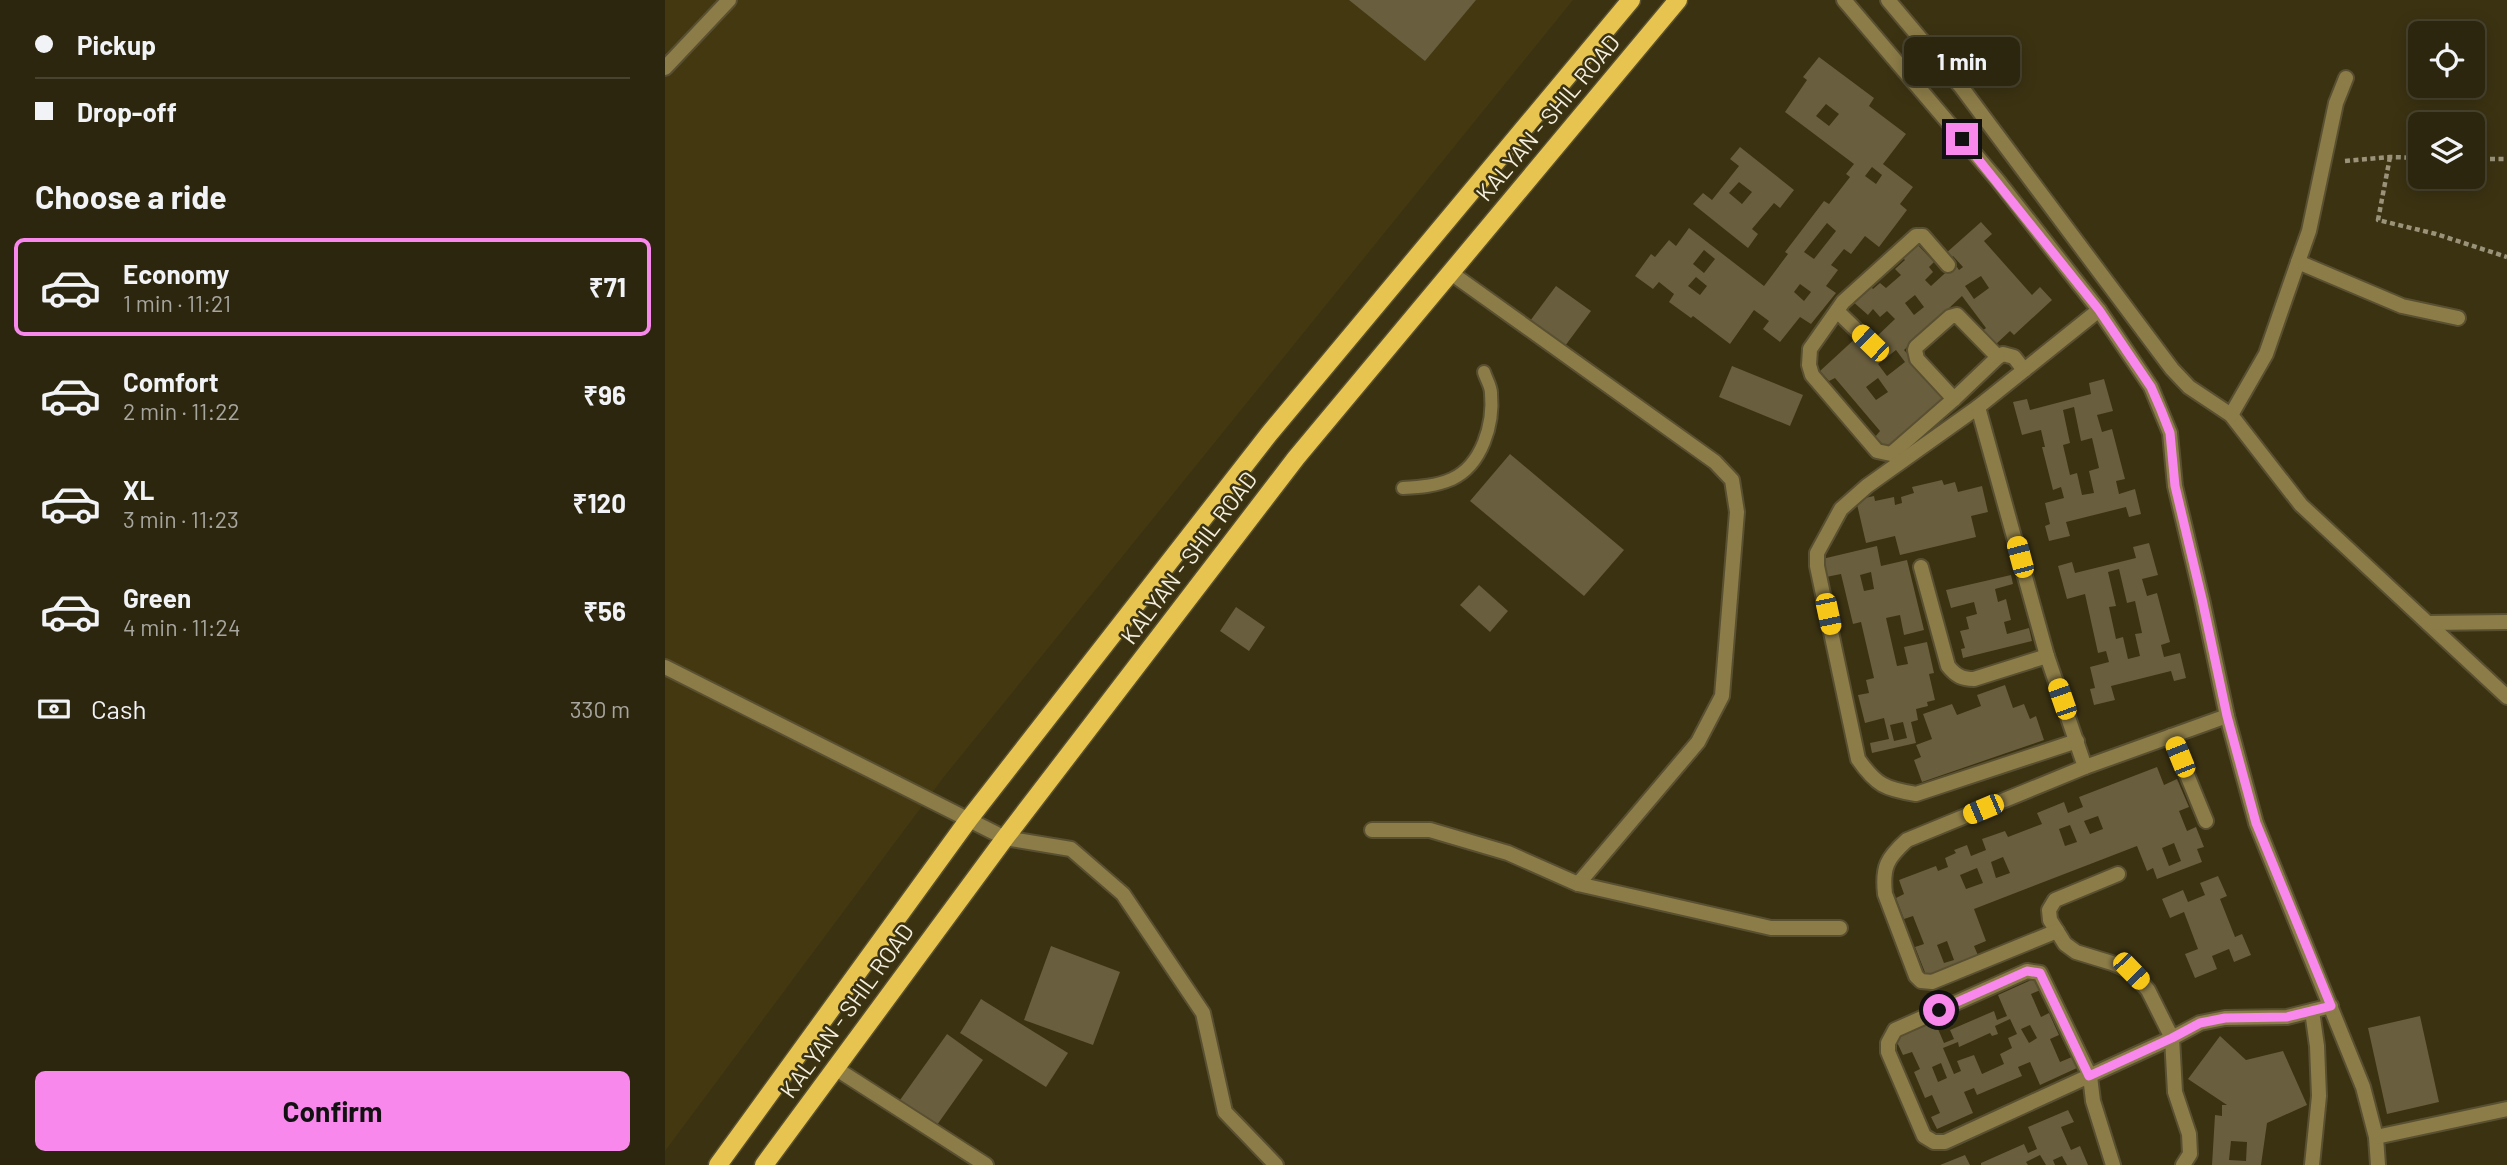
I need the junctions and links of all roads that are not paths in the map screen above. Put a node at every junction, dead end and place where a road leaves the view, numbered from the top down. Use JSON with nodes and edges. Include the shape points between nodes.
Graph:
{"nodes":[{"id":1,"x":729,"y":0,"type":"edge"},
{"id":2,"x":1631,"y":0,"type":"edge"},
{"id":3,"x":1678,"y":0,"type":"edge"},
{"id":4,"x":1844,"y":0,"type":"edge"},
{"id":5,"x":1888,"y":0,"type":"edge"},
{"id":6,"x":665,"y":68,"type":"edge"},
{"id":7,"x":2346,"y":78,"type":"dead end"},
{"id":8,"x":2298,"y":262,"type":"junction"},
{"id":9,"x":1948,"y":265,"type":"dead end"},
{"id":10,"x":1451,"y":273,"type":"junction"},
{"id":11,"x":2099,"y":310,"type":"junction"},
{"id":12,"x":1837,"y":311,"type":"junction"},
{"id":13,"x":2458,"y":318,"type":"dead end"},
{"id":14,"x":1870,"y":343,"type":"dead end"},
{"id":15,"x":1998,"y":357,"type":"junction"},
{"id":16,"x":2024,"y":370,"type":"junction"},
{"id":17,"x":1484,"y":372,"type":"dead end"},
{"id":18,"x":1954,"y":399,"type":"junction"},
{"id":19,"x":1978,"y":407,"type":"junction"},
{"id":20,"x":2231,"y":415,"type":"junction"},
{"id":21,"x":1403,"y":488,"type":"dead end"},
{"id":22,"x":1921,"y":567,"type":"dead end"},
{"id":23,"x":2507,"y":622,"type":"edge"},
{"id":24,"x":2428,"y":623,"type":"junction"},
{"id":25,"x":2047,"y":656,"type":"junction"},
{"id":26,"x":665,"y":667,"type":"edge"},
{"id":27,"x":2507,"y":697,"type":"edge"},
{"id":28,"x":2227,"y":716,"type":"junction"},
{"id":29,"x":2171,"y":736,"type":"junction"},
{"id":30,"x":2077,"y":741,"type":"junction"},
{"id":31,"x":2085,"y":766,"type":"junction"},
{"id":32,"x":969,"y":819,"type":"junction"},
{"id":33,"x":2206,"y":821,"type":"dead end"},
{"id":34,"x":1373,"y":830,"type":"dead end"},
{"id":35,"x":1005,"y":838,"type":"junction"},
{"id":36,"x":2117,"y":874,"type":"dead end"},
{"id":37,"x":1578,"y":884,"type":"junction"},
{"id":38,"x":1840,"y":928,"type":"dead end"},
{"id":39,"x":2057,"y":930,"type":"junction"},
{"id":40,"x":2331,"y":1006,"type":"junction"},
{"id":41,"x":2312,"y":1011,"type":"junction"},
{"id":42,"x":2172,"y":1038,"type":"junction"},
{"id":43,"x":835,"y":1068,"type":"junction"},
{"id":44,"x":2089,"y":1076,"type":"junction"},
{"id":45,"x":2507,"y":1110,"type":"edge"},
{"id":46,"x":2376,"y":1137,"type":"junction"},
{"id":47,"x":718,"y":1165,"type":"edge"},
{"id":48,"x":764,"y":1165,"type":"edge"},
{"id":49,"x":986,"y":1165,"type":"edge"},
{"id":50,"x":1276,"y":1165,"type":"edge"},
{"id":51,"x":2113,"y":1165,"type":"edge"},
{"id":52,"x":2183,"y":1165,"type":"edge"},
{"id":53,"x":2312,"y":1165,"type":"edge"},
{"id":54,"x":2378,"y":1165,"type":"edge"}],
"edges":[{"from":1,"to":6,"type":"street"},
{"from":2,"to":32,"type":"main road","name":"KALYAN - SHIL ROAD","via":[[1269,434]]},
{"from":3,"to":10,"type":"main road","name":"KALYAN - SHIL ROAD"},
{"from":4,"to":11,"type":"street","via":[[1998,181]]},
{"from":5,"to":20,"type":"street","via":[[1962,88],[2172,369],[2189,387]]},
{"from":7,"to":8,"type":"street"},
{"from":8,"to":13,"type":"street","via":[[2402,306]]},
{"from":8,"to":20,"type":"street","via":[[2266,354]]},
{"from":9,"to":12,"type":"street","via":[[1919,234]]},
{"from":10,"to":35,"type":"main road","name":"KALYAN - SHIL ROAD","via":[[1296,458]]},
{"from":10,"to":37,"type":"street","via":[[1715,462],[1732,481],[1737,512],[1722,696],[1699,742]]},
{"from":11,"to":16,"type":"street"},
{"from":11,"to":28,"type":"street","via":[[2151,387],[2170,433],[2175,486]]},
{"from":12,"to":14,"type":"street"},
{"from":12,"to":18,"type":"street","via":[[1810,349],[1809,365],[1812,375],[1877,452],[1896,452]]},
{"from":15,"to":16,"type":"street","via":[[2014,357]]},
{"from":15,"to":18,"type":"street"},
{"from":15,"to":18,"type":"street","via":[[1957,314],[1916,347],[1917,359]]},
{"from":16,"to":19,"type":"street"},
{"from":17,"to":21,"type":"lane","via":[[1491,391],[1490,416],[1484,444],[1471,464],[1454,478]]},
{"from":19,"to":25,"type":"street"},
{"from":19,"to":30,"type":"street","via":[[1841,509],[1817,553],[1858,759],[1872,778],[1888,789],[1916,794]]},
{"from":20,"to":24,"type":"street","via":[[2301,505]]},
{"from":22,"to":25,"type":"street","via":[[1954,674],[1975,679]]},
{"from":23,"to":24,"type":"street"},
{"from":24,"to":27,"type":"street"},
{"from":25,"to":30,"type":"street"},
{"from":26,"to":32,"type":"street"},
{"from":28,"to":29,"type":"street"},
{"from":28,"to":40,"type":"street","via":[[2256,823]]},
{"from":29,"to":31,"type":"street"},
{"from":29,"to":33,"type":"street"},
{"from":30,"to":31,"type":"street"},
{"from":31,"to":39,"type":"street","via":[[1907,840],[1885,868],[1885,894],[1921,981],[1932,982]]},
{"from":32,"to":35,"type":"street"},
{"from":32,"to":47,"type":"main road","name":"KALYAN - SHIL ROAD"},
{"from":34,"to":37,"type":"street","via":[[1430,830],[1508,853]]},
{"from":35,"to":43,"type":"main road","name":"KALYAN - SHIL ROAD"},
{"from":35,"to":50,"type":"street","via":[[1071,849],[1123,894],[1203,1013],[1225,1112]]},
{"from":36,"to":39,"type":"street","via":[[2055,901],[2049,910]]},
{"from":37,"to":38,"type":"street","via":[[1772,928]]},
{"from":39,"to":42,"type":"street","via":[[2076,952],[2131,971],[2148,990]]},
{"from":40,"to":41,"type":"street"},
{"from":40,"to":46,"type":"street","via":[[2363,1087]]},
{"from":41,"to":42,"type":"street","via":[[2287,1017],[2225,1018],[2200,1023]]},
{"from":41,"to":53,"type":"street","via":[[2319,1096]]},
{"from":42,"to":44,"type":"street"},
{"from":42,"to":52,"type":"street","via":[[2175,1091],[2189,1134],[2190,1154]]},
{"from":43,"to":48,"type":"main road","name":"KALYAN - SHIL ROAD"},
{"from":43,"to":49,"type":"street"},
{"from":44,"to":44,"type":"street","via":[[2044,977],[2033,970],[1895,1030],[1888,1043],[1924,1136],[1934,1142],[1945,1142]]},
{"from":44,"to":51,"type":"street"},
{"from":45,"to":46,"type":"street"},
{"from":46,"to":54,"type":"street"}]}
